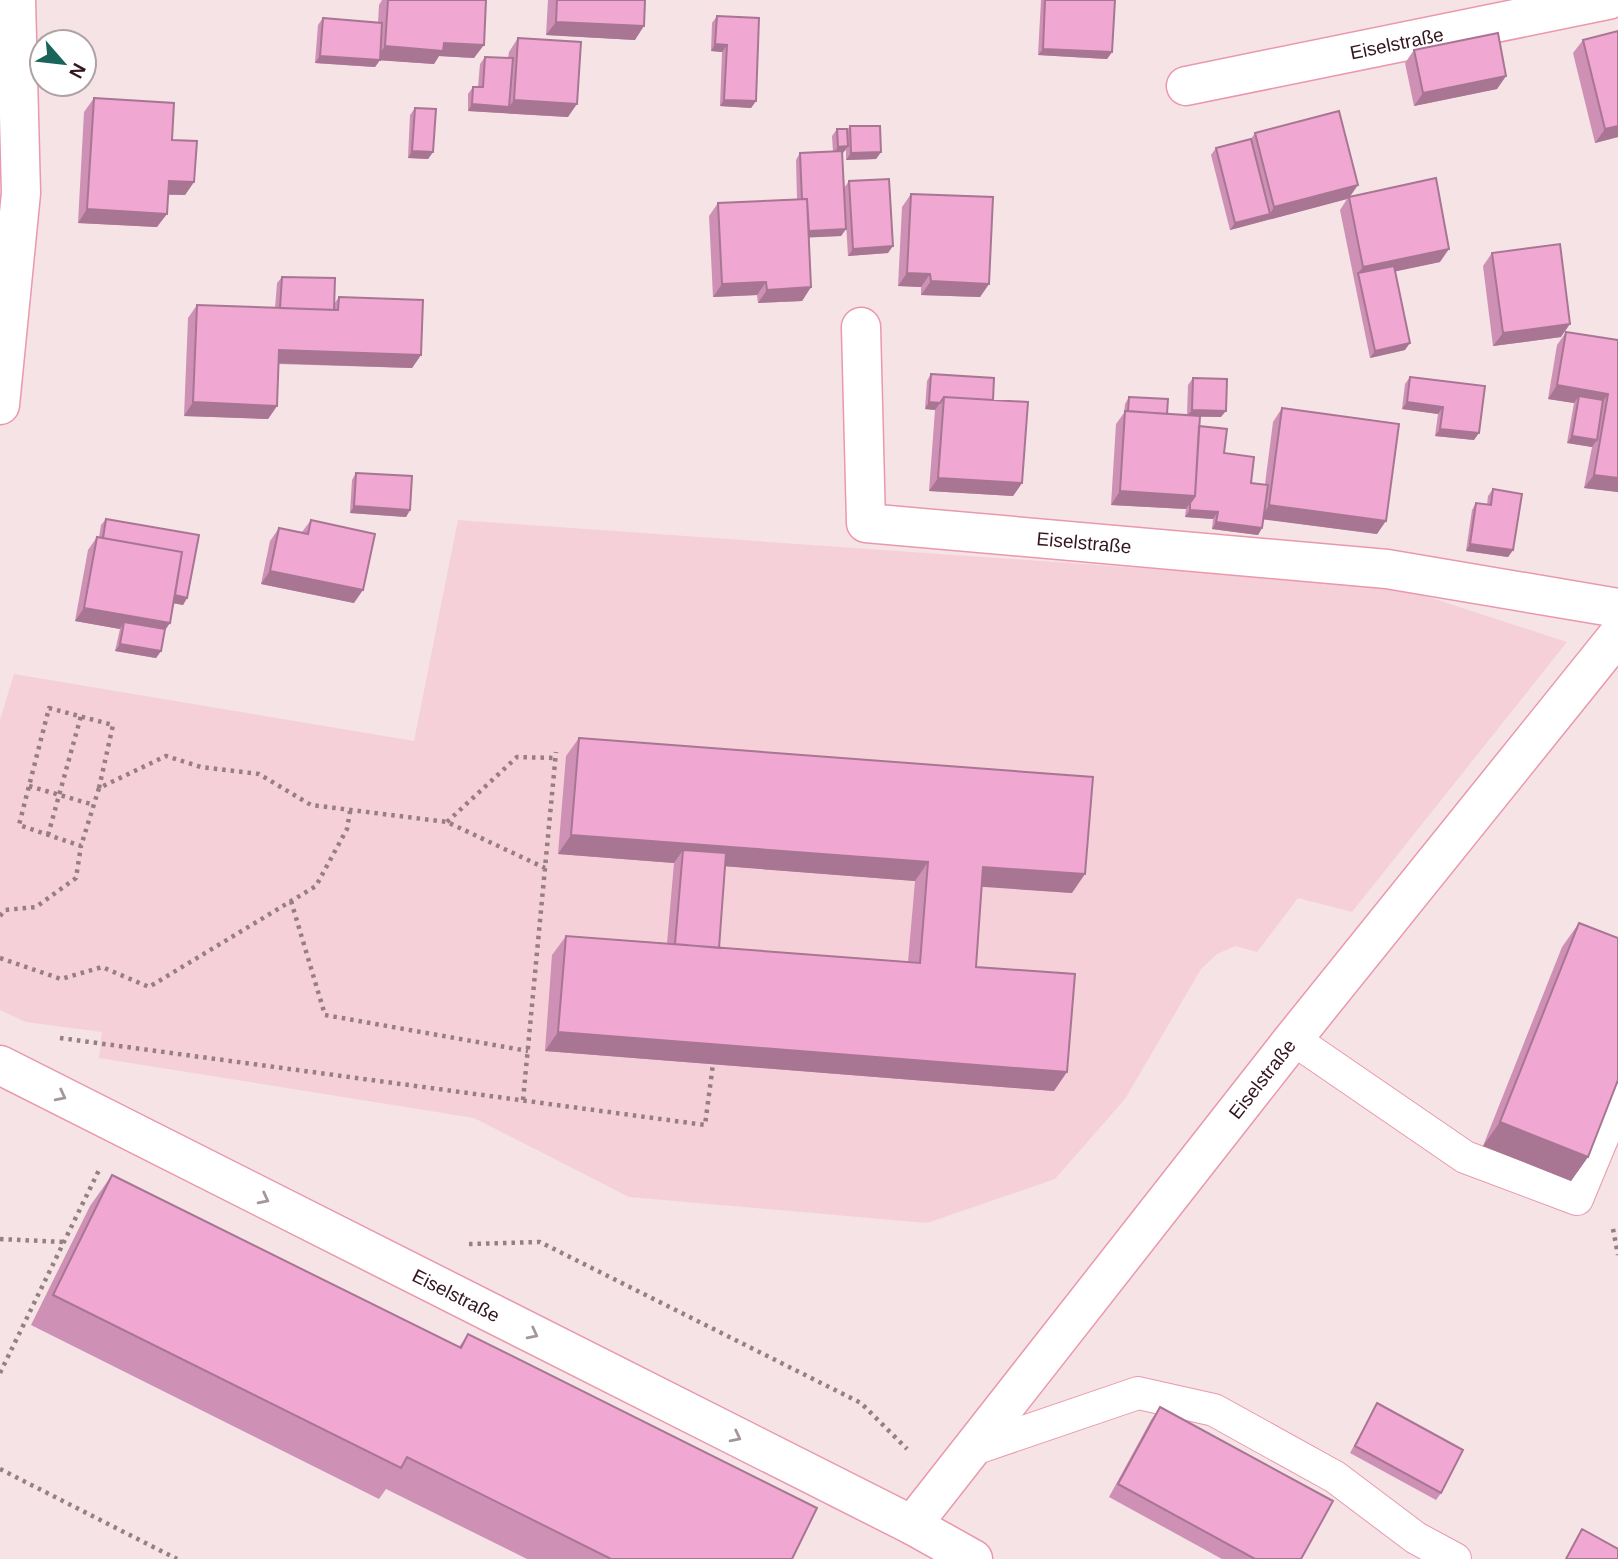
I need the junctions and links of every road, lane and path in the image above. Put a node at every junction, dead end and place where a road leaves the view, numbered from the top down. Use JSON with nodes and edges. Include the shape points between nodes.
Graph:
{"nodes":[{"id":1,"x":16,"y":0,"type":"edge"},
{"id":2,"x":1608,"y":0,"type":"edge"},
{"id":3,"x":1186,"y":86,"type":"dead end"},
{"id":4,"x":861,"y":327,"type":"dead end"},
{"id":5,"x":0,"y":405,"type":"edge"},
{"id":6,"x":1618,"y":608,"type":"edge"},
{"id":7,"x":1618,"y":635,"type":"edge"},
{"id":8,"x":80,"y":716,"type":"junction"},
{"id":9,"x":29,"y":786,"type":"junction"},
{"id":10,"x":99,"y":788,"type":"junction"},
{"id":11,"x":60,"y":794,"type":"junction"},
{"id":12,"x":94,"y":805,"type":"junction"},
{"id":13,"x":351,"y":811,"type":"junction"},
{"id":14,"x":447,"y":822,"type":"junction"},
{"id":15,"x":48,"y":835,"type":"junction"},
{"id":16,"x":81,"y":846,"type":"junction"},
{"id":17,"x":545,"y":868,"type":"junction"},
{"id":18,"x":291,"y":901,"type":"junction"},
{"id":19,"x":0,"y":916,"type":"edge"},
{"id":20,"x":0,"y":958,"type":"edge"},
{"id":21,"x":47,"y":1036,"type":"dead end"},
{"id":22,"x":1293,"y":1039,"type":"junction"},
{"id":23,"x":528,"y":1051,"type":"junction"},
{"id":24,"x":713,"y":1064,"type":"edge"},
{"id":25,"x":0,"y":1065,"type":"edge"},
{"id":26,"x":523,"y":1100,"type":"junction"},
{"id":27,"x":1618,"y":1100,"type":"edge"},
{"id":28,"x":120,"y":1126,"type":"junction"},
{"id":29,"x":0,"y":1238,"type":"edge"},
{"id":30,"x":64,"y":1242,"type":"junction"},
{"id":31,"x":460,"y":1244,"type":"dead end"},
{"id":32,"x":0,"y":1373,"type":"edge"},
{"id":33,"x":968,"y":1451,"type":"junction"},
{"id":34,"x":0,"y":1469,"type":"edge"},
{"id":35,"x":943,"y":1485,"type":"junction"},
{"id":36,"x":912,"y":1525,"type":"junction"},
{"id":37,"x":955,"y":1555,"type":"edge"},
{"id":38,"x":177,"y":1559,"type":"edge"},
{"id":39,"x":1455,"y":1559,"type":"edge"}],
"edges":[{"from":1,"to":5,"type":"street","via":[[21,193]]},
{"from":2,"to":3,"type":"street","name":"Eiselstraße"},
{"from":4,"to":6,"type":"street","name":"Eiselstraße","via":[[866,523],[1387,569]]},
{"from":7,"to":22,"type":"street","name":"Eiselstraße"},
{"from":8,"to":9,"type":"path","via":[[49,708]]},
{"from":8,"to":10,"type":"path","via":[[113,725]]},
{"from":8,"to":11,"type":"path"},
{"from":9,"to":11,"type":"path"},
{"from":9,"to":15,"type":"path","via":[[19,825]]},
{"from":10,"to":12,"type":"path"},
{"from":10,"to":13,"type":"path","via":[[166,757],[201,768],[259,774],[311,805]]},
{"from":11,"to":12,"type":"path"},
{"from":11,"to":15,"type":"path"},
{"from":12,"to":16,"type":"path"},
{"from":13,"to":14,"type":"path"},
{"from":13,"to":18,"type":"path","via":[[347,829],[316,886]]},
{"from":14,"to":17,"type":"path"},
{"from":14,"to":17,"type":"path","via":[[517,757],[555,755]]},
{"from":15,"to":16,"type":"path"},
{"from":16,"to":19,"type":"path","via":[[76,878],[36,907],[5,910]]},
{"from":17,"to":23,"type":"path"},
{"from":18,"to":20,"type":"path","via":[[149,987],[102,967],[61,979]]},
{"from":18,"to":23,"type":"path","via":[[325,1015]]},
{"from":21,"to":26,"type":"path"},
{"from":22,"to":27,"type":"lane","via":[[1465,1157],[1577,1199]]},
{"from":22,"to":33,"type":"street","name":"Eiselstraße"},
{"from":23,"to":26,"type":"path"},
{"from":24,"to":26,"type":"path","via":[[705,1125]]},
{"from":25,"to":28,"type":"street","name":"Eiselstraße","one_way":true},
{"from":28,"to":30,"type":"path"},
{"from":28,"to":36,"type":"street","name":"Eiselstraße","one_way":true},
{"from":29,"to":30,"type":"path"},
{"from":30,"to":32,"type":"path"},
{"from":31,"to":35,"type":"path","via":[[540,1242],[861,1404]]},
{"from":33,"to":35,"type":"street","name":"Eiselstraße"},
{"from":33,"to":39,"type":"lane","via":[[1138,1393],[1214,1410],[1335,1477],[1416,1538]]},
{"from":34,"to":38,"type":"path"},
{"from":35,"to":36,"type":"street","name":"Eiselstraße"},
{"from":36,"to":37,"type":"street","name":"Eiselstraße"}]}
